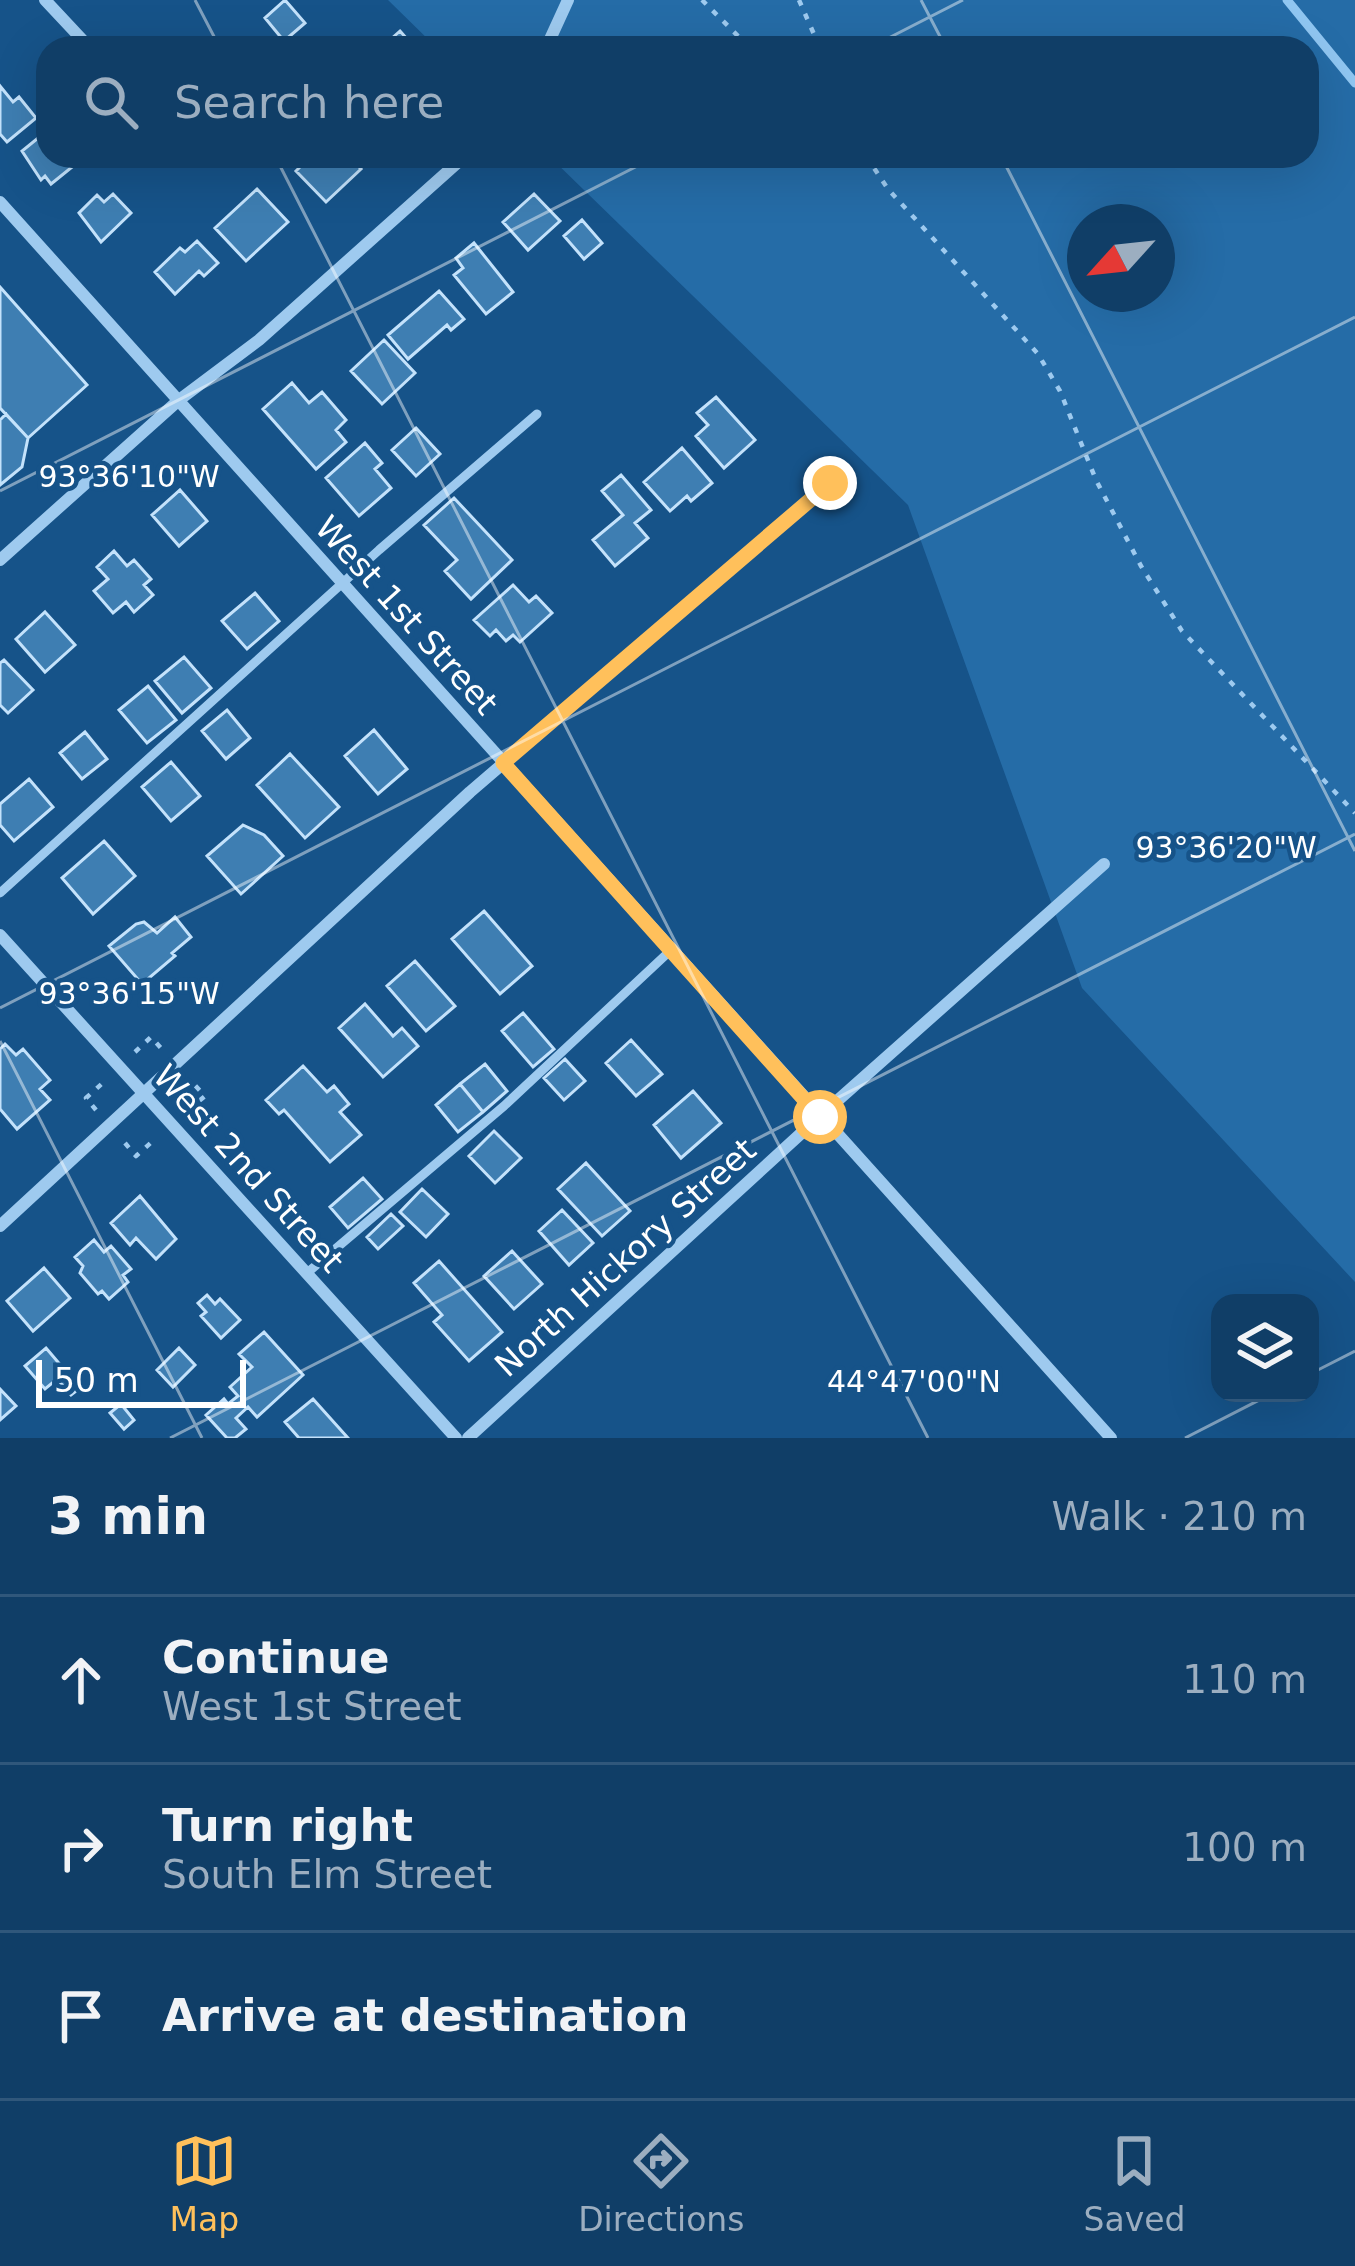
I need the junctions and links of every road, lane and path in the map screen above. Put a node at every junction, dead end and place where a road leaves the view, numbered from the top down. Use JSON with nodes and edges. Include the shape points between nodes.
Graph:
{"nodes":[{"id":1,"x":45,"y":0,"type":"edge"},
{"id":2,"x":568,"y":0,"type":"edge"},
{"id":3,"x":702,"y":0,"type":"edge"},
{"id":4,"x":800,"y":0,"type":"edge"},
{"id":5,"x":79,"y":36,"type":"edge"},
{"id":6,"x":552,"y":36,"type":"edge"},
{"id":7,"x":738,"y":36,"type":"edge"},
{"id":8,"x":815,"y":36,"type":"edge"},
{"id":9,"x":452,"y":168,"type":"edge"},
{"id":10,"x":873,"y":168,"type":"edge"},
{"id":11,"x":0,"y":202,"type":"edge"},
{"id":12,"x":179,"y":400,"type":"junction"},
{"id":13,"x":536,"y":414,"type":"dead end"},
{"id":14,"x":830,"y":483,"type":"dead end"},
{"id":15,"x":0,"y":560,"type":"edge"},
{"id":16,"x":342,"y":584,"type":"junction"},
{"id":17,"x":503,"y":763,"type":"junction"},
{"id":18,"x":1355,"y":813,"type":"edge"},
{"id":19,"x":1104,"y":865,"type":"dead end"},
{"id":20,"x":0,"y":893,"type":"edge"},
{"id":21,"x":0,"y":934,"type":"edge"},
{"id":22,"x":671,"y":950,"type":"junction"},
{"id":23,"x":162,"y":1050,"type":"dead end"},
{"id":24,"x":135,"y":1052,"type":"dead end"},
{"id":25,"x":105,"y":1081,"type":"dead end"},
{"id":26,"x":191,"y":1081,"type":"dead end"},
{"id":27,"x":145,"y":1092,"type":"junction"},
{"id":28,"x":96,"y":1110,"type":"dead end"},
{"id":29,"x":185,"y":1113,"type":"dead end"},
{"id":30,"x":820,"y":1117,"type":"junction"},
{"id":31,"x":154,"y":1141,"type":"dead end"},
{"id":32,"x":124,"y":1143,"type":"dead end"},
{"id":33,"x":0,"y":1226,"type":"edge"},
{"id":34,"x":308,"y":1273,"type":"junction"},
{"id":35,"x":456,"y":1438,"type":"edge"},
{"id":36,"x":468,"y":1438,"type":"edge"},
{"id":37,"x":1111,"y":1438,"type":"edge"}],
"edges":[{"from":1,"to":5,"type":"street"},
{"from":2,"to":6,"type":"street"},
{"from":3,"to":7,"type":"path"},
{"from":4,"to":8,"type":"path"},
{"from":9,"to":12,"type":"street","via":[[260,340]]},
{"from":10,"to":18,"type":"path","via":[[1038,354],[1096,480],[1181,631]]},
{"from":11,"to":12,"type":"street","name":"West 1st Street"},
{"from":12,"to":15,"type":"street"},
{"from":12,"to":16,"type":"street","name":"West 1st Street"},
{"from":13,"to":16,"type":"lane"},
{"from":14,"to":17,"type":"street"},
{"from":16,"to":17,"type":"street","name":"West 1st Street"},
{"from":16,"to":20,"type":"lane"},
{"from":17,"to":22,"type":"street","name":"West 1st Street"},
{"from":17,"to":27,"type":"street"},
{"from":19,"to":30,"type":"street","name":"North Hickory Street"},
{"from":21,"to":27,"type":"street","name":"West 2nd Street"},
{"from":22,"to":30,"type":"street","name":"West 1st Street"},
{"from":22,"to":34,"type":"lane"},
{"from":23,"to":24,"type":"path","via":[[151,1037]]},
{"from":25,"to":28,"type":"path","via":[[86,1099]]},
{"from":26,"to":29,"type":"path","via":[[205,1096]]},
{"from":27,"to":33,"type":"street"},
{"from":27,"to":34,"type":"street","name":"West 2nd Street"},
{"from":30,"to":36,"type":"street","name":"North Hickory Street"},
{"from":30,"to":37,"type":"street","name":"West 1st Street"},
{"from":31,"to":32,"type":"path","via":[[136,1156]]},
{"from":34,"to":35,"type":"street","name":"West 2nd Street"}]}
